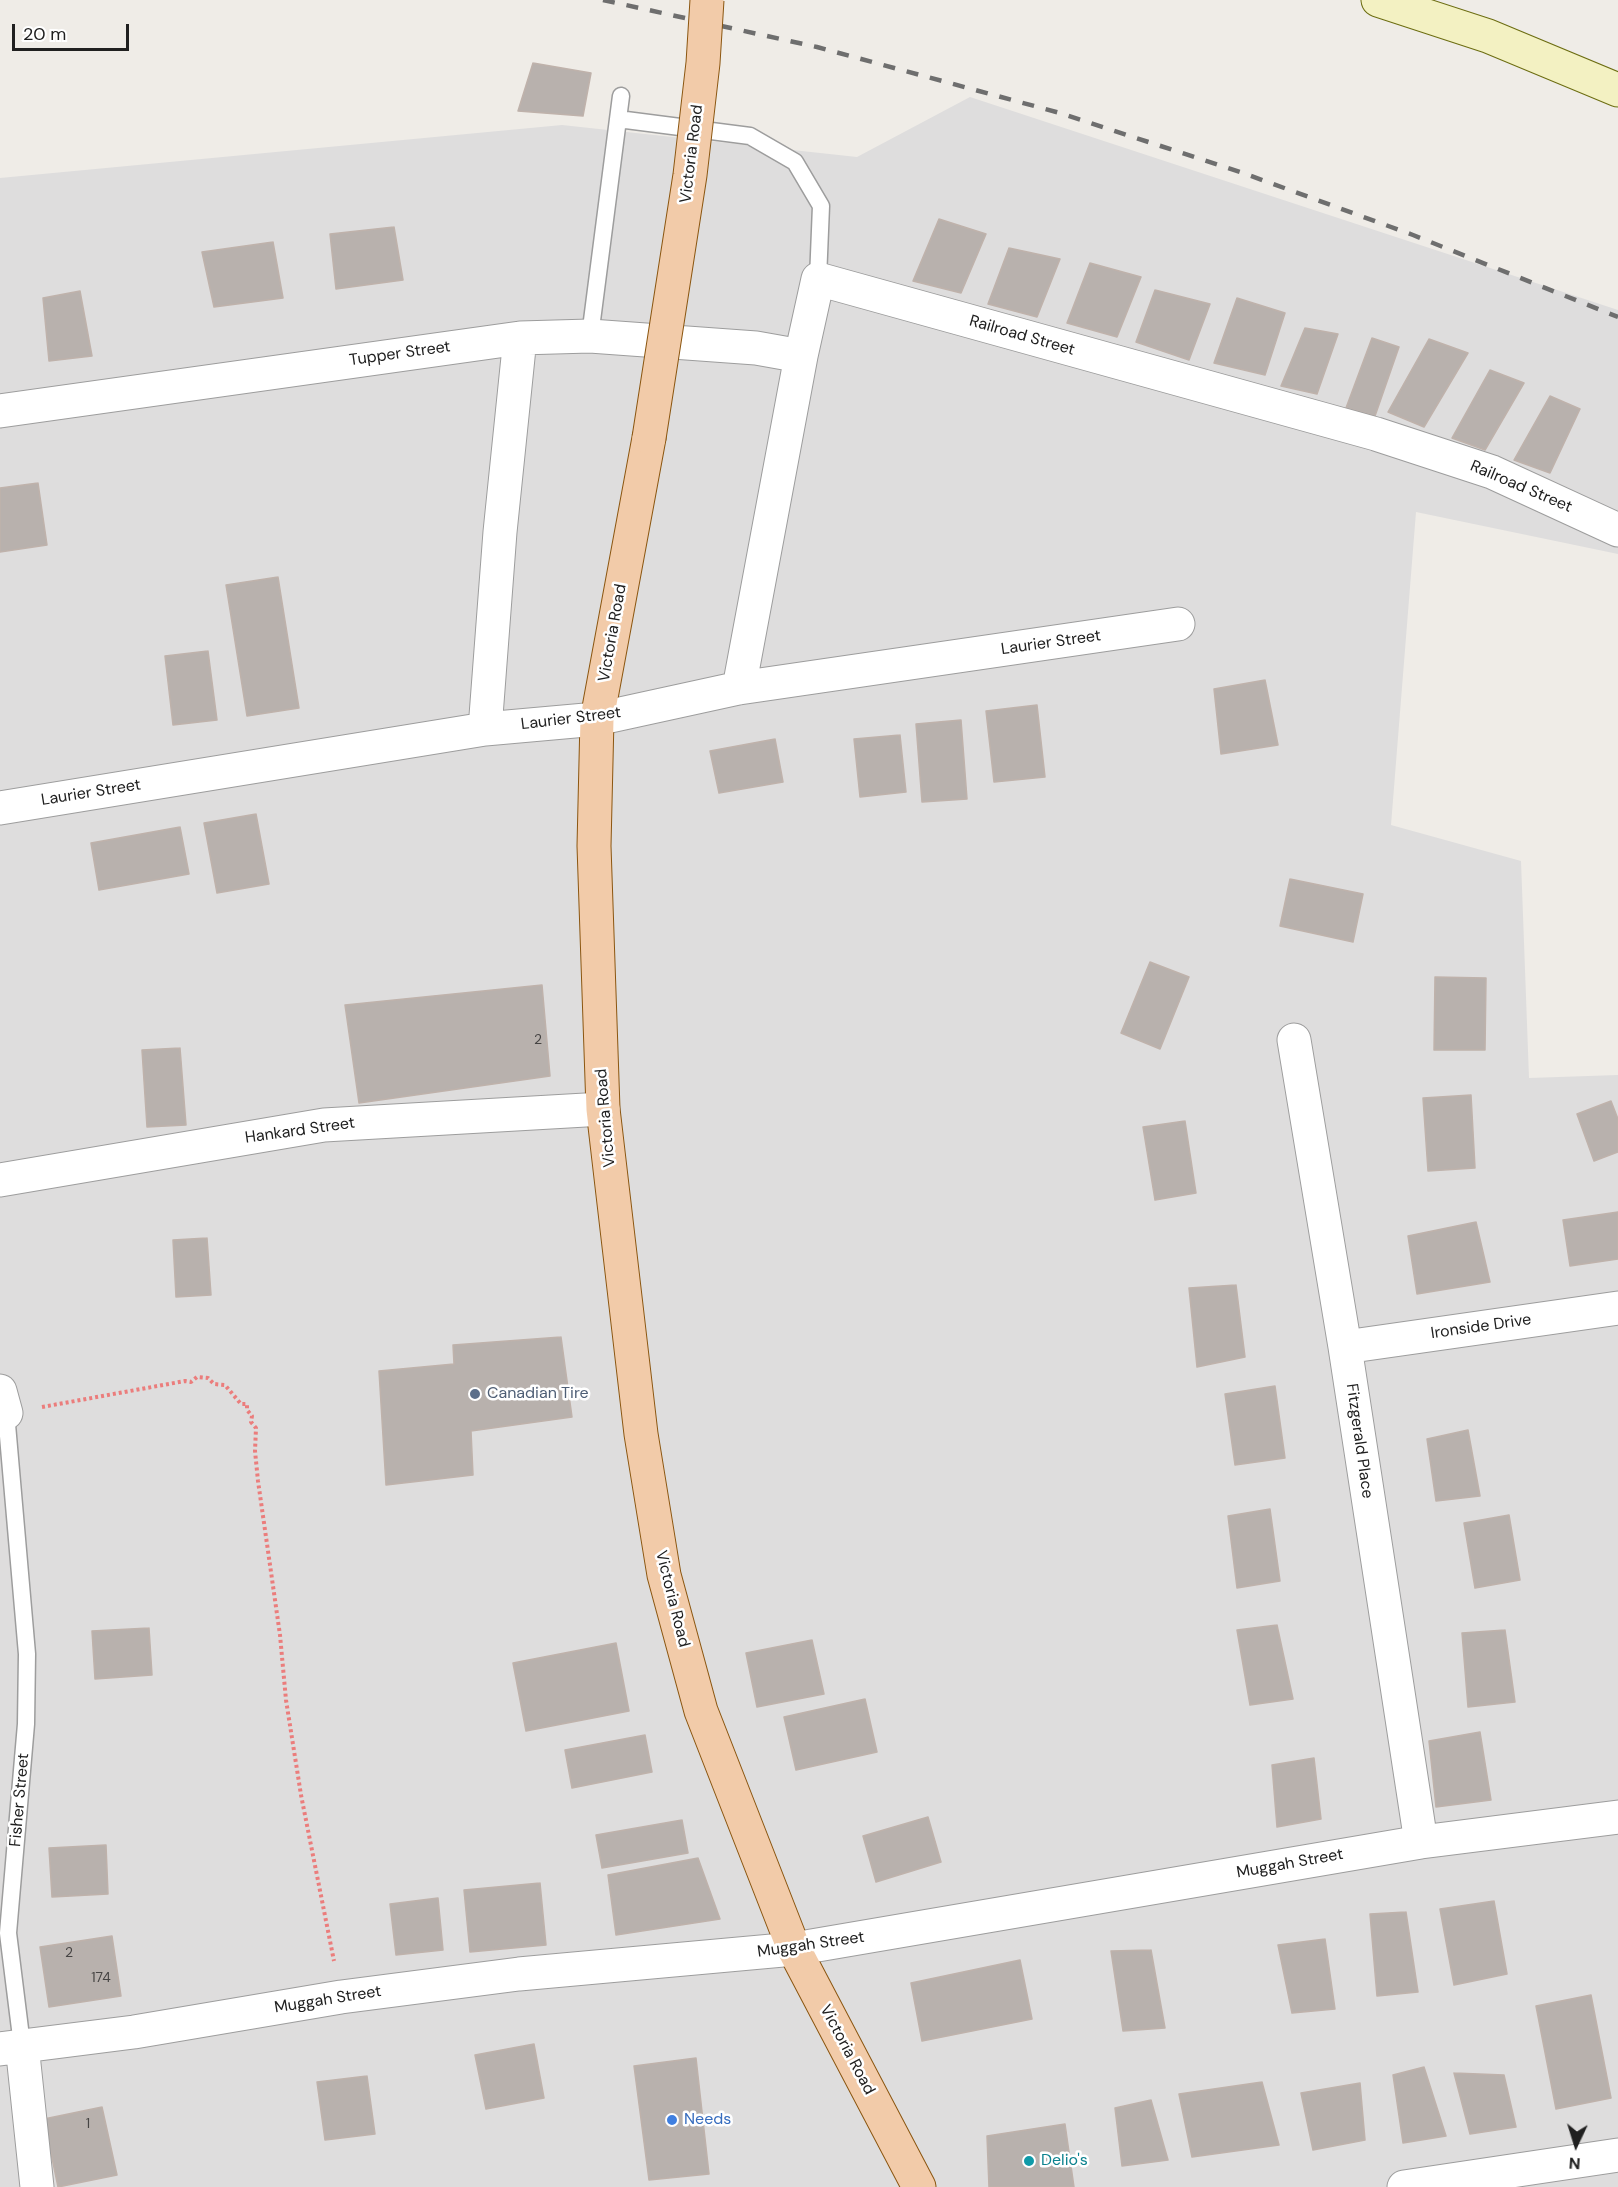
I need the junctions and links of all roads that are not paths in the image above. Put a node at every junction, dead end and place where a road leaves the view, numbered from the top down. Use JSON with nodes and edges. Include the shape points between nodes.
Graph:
{"nodes":[{"id":1,"x":707,"y":0,"type":"edge"},
{"id":2,"x":1378,"y":0,"type":"edge"},
{"id":3,"x":1618,"y":90,"type":"edge"},
{"id":4,"x":621,"y":96,"type":"dead end"},
{"id":5,"x":618,"y":119,"type":"junction"},
{"id":6,"x":818,"y":279,"type":"junction"},
{"id":7,"x":590,"y":336,"type":"junction"},
{"id":8,"x":520,"y":338,"type":"junction"},
{"id":9,"x":801,"y":356,"type":"junction"},
{"id":10,"x":0,"y":411,"type":"edge"},
{"id":11,"x":1618,"y":530,"type":"edge"},
{"id":12,"x":1178,"y":624,"type":"dead end"},
{"id":13,"x":739,"y":688,"type":"junction"},
{"id":14,"x":597,"y":719,"type":"junction"},
{"id":15,"x":485,"y":729,"type":"junction"},
{"id":16,"x":0,"y":808,"type":"edge"},
{"id":17,"x":1294,"y":1040,"type":"dead end"},
{"id":18,"x":603,"y":1109,"type":"junction"},
{"id":19,"x":0,"y":1180,"type":"edge"},
{"id":20,"x":1618,"y":1308,"type":"edge"},
{"id":21,"x":1345,"y":1347,"type":"junction"},
{"id":22,"x":3,"y":1402,"type":"edge"},
{"id":23,"x":1618,"y":1817,"type":"edge"},
{"id":24,"x":1421,"y":1842,"type":"junction"},
{"id":25,"x":794,"y":1949,"type":"junction"},
{"id":26,"x":11,"y":2047,"type":"edge"},
{"id":27,"x":1618,"y":2155,"type":"edge"},
{"id":28,"x":37,"y":2187,"type":"edge"},
{"id":29,"x":919,"y":2187,"type":"edge"},
{"id":30,"x":1404,"y":2187,"type":"edge"}],
"edges":[{"from":1,"to":14,"type":"main road","name":"Victoria Road","bridge":true,"via":[[690,175],[649,438]]},
{"from":2,"to":3,"type":"street","via":[[1488,36]]},
{"from":4,"to":5,"type":"lane"},
{"from":5,"to":6,"type":"lane","via":[[750,136],[795,162],[821,206]]},
{"from":5,"to":7,"type":"lane"},
{"from":6,"to":9,"type":"street"},
{"from":6,"to":11,"type":"street","name":"Railroad Street","via":[[1387,438],[1492,472]]},
{"from":7,"to":8,"type":"street","name":"Tupper Street"},
{"from":7,"to":9,"type":"street","name":"Tupper Street","via":[[756,348]]},
{"from":8,"to":10,"type":"street","name":"Tupper Street"},
{"from":8,"to":15,"type":"street"},
{"from":9,"to":13,"type":"street"},
{"from":12,"to":13,"type":"street","name":"Laurier Street"},
{"from":13,"to":14,"type":"street","name":"Laurier Street"},
{"from":14,"to":15,"type":"street","name":"Laurier Street"},
{"from":14,"to":18,"type":"main road","name":"Victoria Road","via":[[594,846]]},
{"from":15,"to":16,"type":"street","name":"Laurier Street"},
{"from":17,"to":21,"type":"street","name":"Fitzgerald Place"},
{"from":18,"to":19,"type":"street","name":"Hankard Street","via":[[324,1125]]},
{"from":18,"to":25,"type":"main road","name":"Victoria Road","via":[[640,1434],[664,1575],[701,1711]]},
{"from":20,"to":21,"type":"street","name":"Ironside Drive"},
{"from":21,"to":24,"type":"street","name":"Fitzgerald Place"},
{"from":22,"to":26,"type":"lane","name":"Fisher Street","via":[[27,1654],[26,1724],[8,1933]]},
{"from":23,"to":24,"type":"street","name":"Muggah Street"},
{"from":24,"to":25,"type":"street","name":"Muggah Street"},
{"from":25,"to":26,"type":"street","name":"Muggah Street","via":[[519,1974]]},
{"from":25,"to":29,"type":"main road","name":"Victoria Road"},
{"from":26,"to":28,"type":"street","name":"Fisher Street"},
{"from":27,"to":30,"type":"street"}]}
